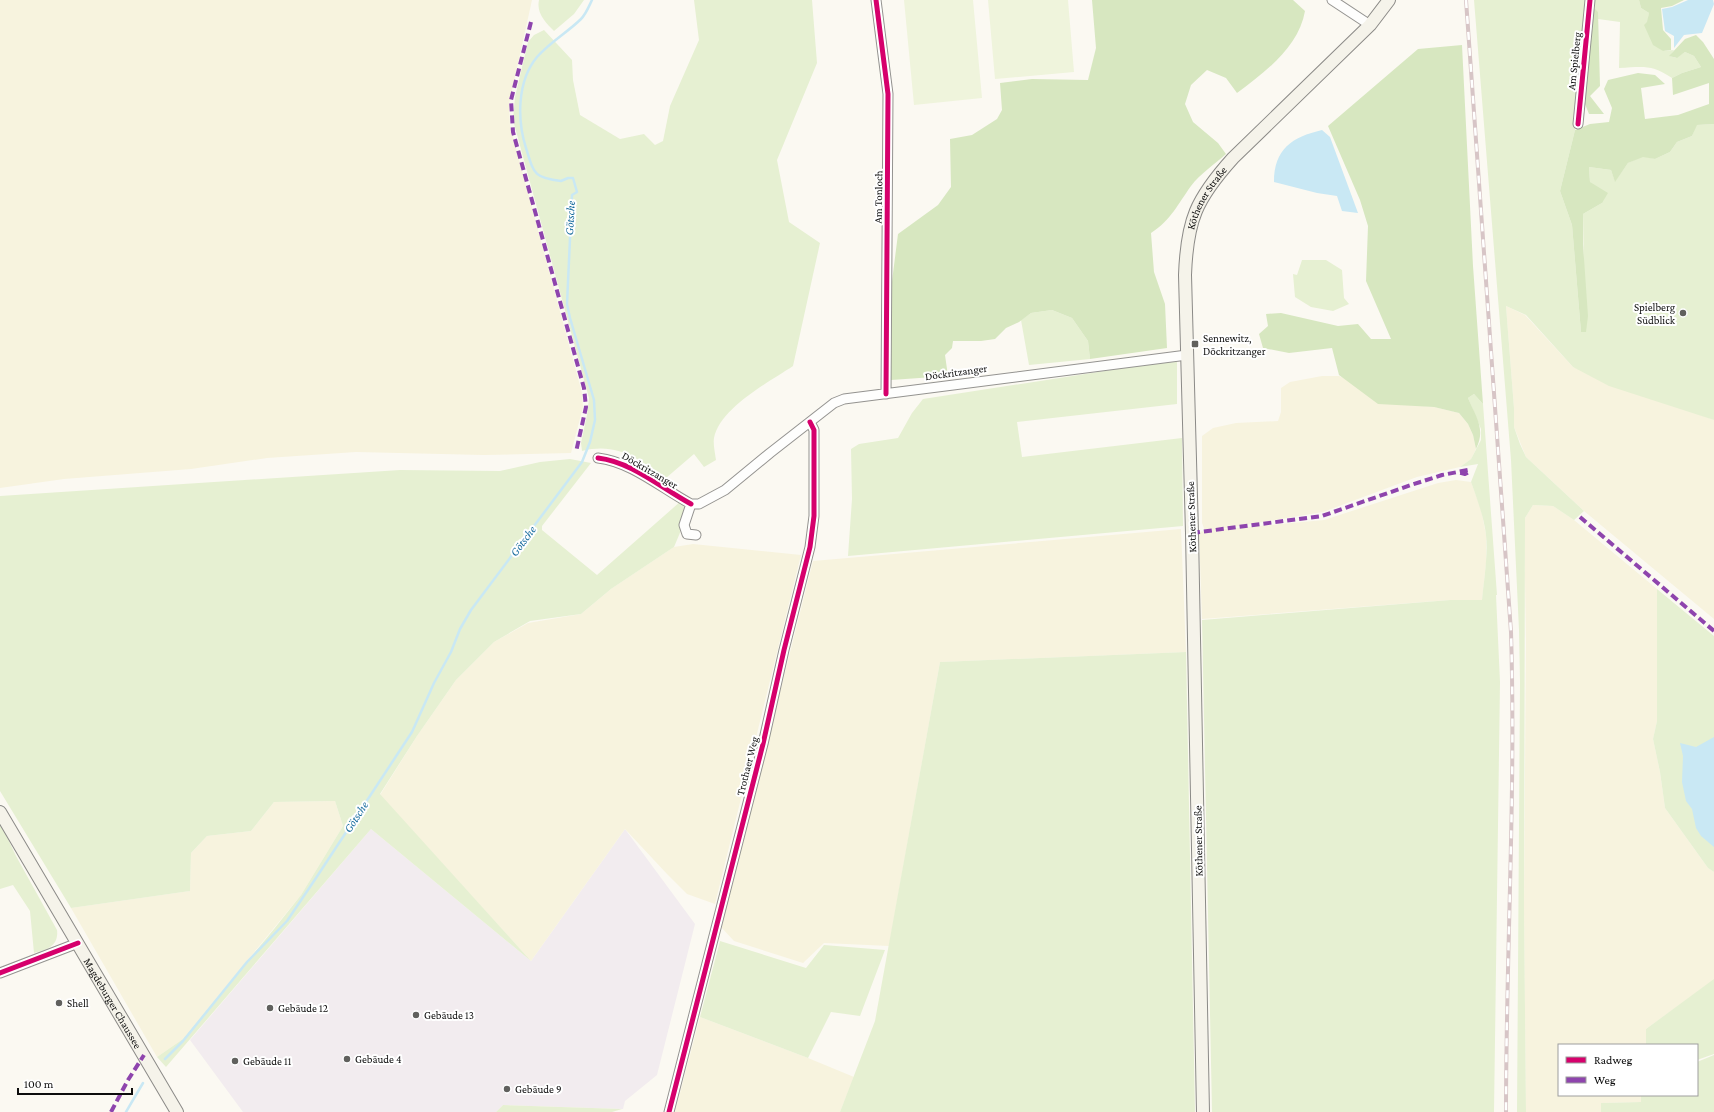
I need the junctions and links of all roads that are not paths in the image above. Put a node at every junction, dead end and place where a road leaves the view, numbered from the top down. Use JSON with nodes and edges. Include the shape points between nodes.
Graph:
{"nodes":[{"id":1,"x":876,"y":0,"type":"edge"},
{"id":2,"x":1332,"y":0,"type":"edge"},
{"id":3,"x":1389,"y":0,"type":"edge"},
{"id":4,"x":1590,"y":0,"type":"edge"},
{"id":5,"x":1370,"y":25,"type":"junction"},
{"id":6,"x":1578,"y":124,"type":"dead end"},
{"id":7,"x":1187,"y":355,"type":"junction"},
{"id":8,"x":886,"y":394,"type":"junction"},
{"id":9,"x":810,"y":422,"type":"junction"},
{"id":10,"x":598,"y":458,"type":"dead end"},
{"id":11,"x":691,"y":504,"type":"junction"},
{"id":12,"x":696,"y":535,"type":"dead end"},
{"id":13,"x":0,"y":812,"type":"edge"},
{"id":14,"x":78,"y":943,"type":"junction"},
{"id":15,"x":0,"y":973,"type":"edge"},
{"id":16,"x":177,"y":1112,"type":"edge"},
{"id":17,"x":669,"y":1112,"type":"edge"},
{"id":18,"x":1203,"y":1112,"type":"edge"}],
"edges":[{"from":1,"to":8,"type":"street","name":"Am Tonloch","via":[[888,94]]},
{"from":2,"to":5,"type":"street"},
{"from":3,"to":5,"type":"main road","name":"Köthener Straße"},
{"from":4,"to":6,"type":"street","name":"Am Spielberg"},
{"from":5,"to":7,"type":"main road","name":"Köthener Straße","via":[[1233,158],[1200,200],[1189,227],[1186,246],[1184,275]]},
{"from":7,"to":8,"type":"street","name":"Döckritzanger"},
{"from":7,"to":18,"type":"main road","name":"Köthener Straße"},
{"from":8,"to":9,"type":"street","name":"Döckritzanger","via":[[844,399],[834,403]]},
{"from":9,"to":11,"type":"street","name":"Döckritzanger","via":[[725,490],[699,504]]},
{"from":9,"to":17,"type":"street","name":"Trothaer Weg","via":[[814,430],[814,516],[810,547],[763,744]]},
{"from":10,"to":11,"type":"street","name":"Döckritzanger","via":[[611,459],[629,467]]},
{"from":11,"to":12,"type":"street","via":[[684,525],[687,534]]},
{"from":13,"to":14,"type":"main road","name":"Magdeburger Chaussee"},
{"from":14,"to":15,"type":"street"},
{"from":14,"to":16,"type":"main road","name":"Magdeburger Chaussee"}]}
